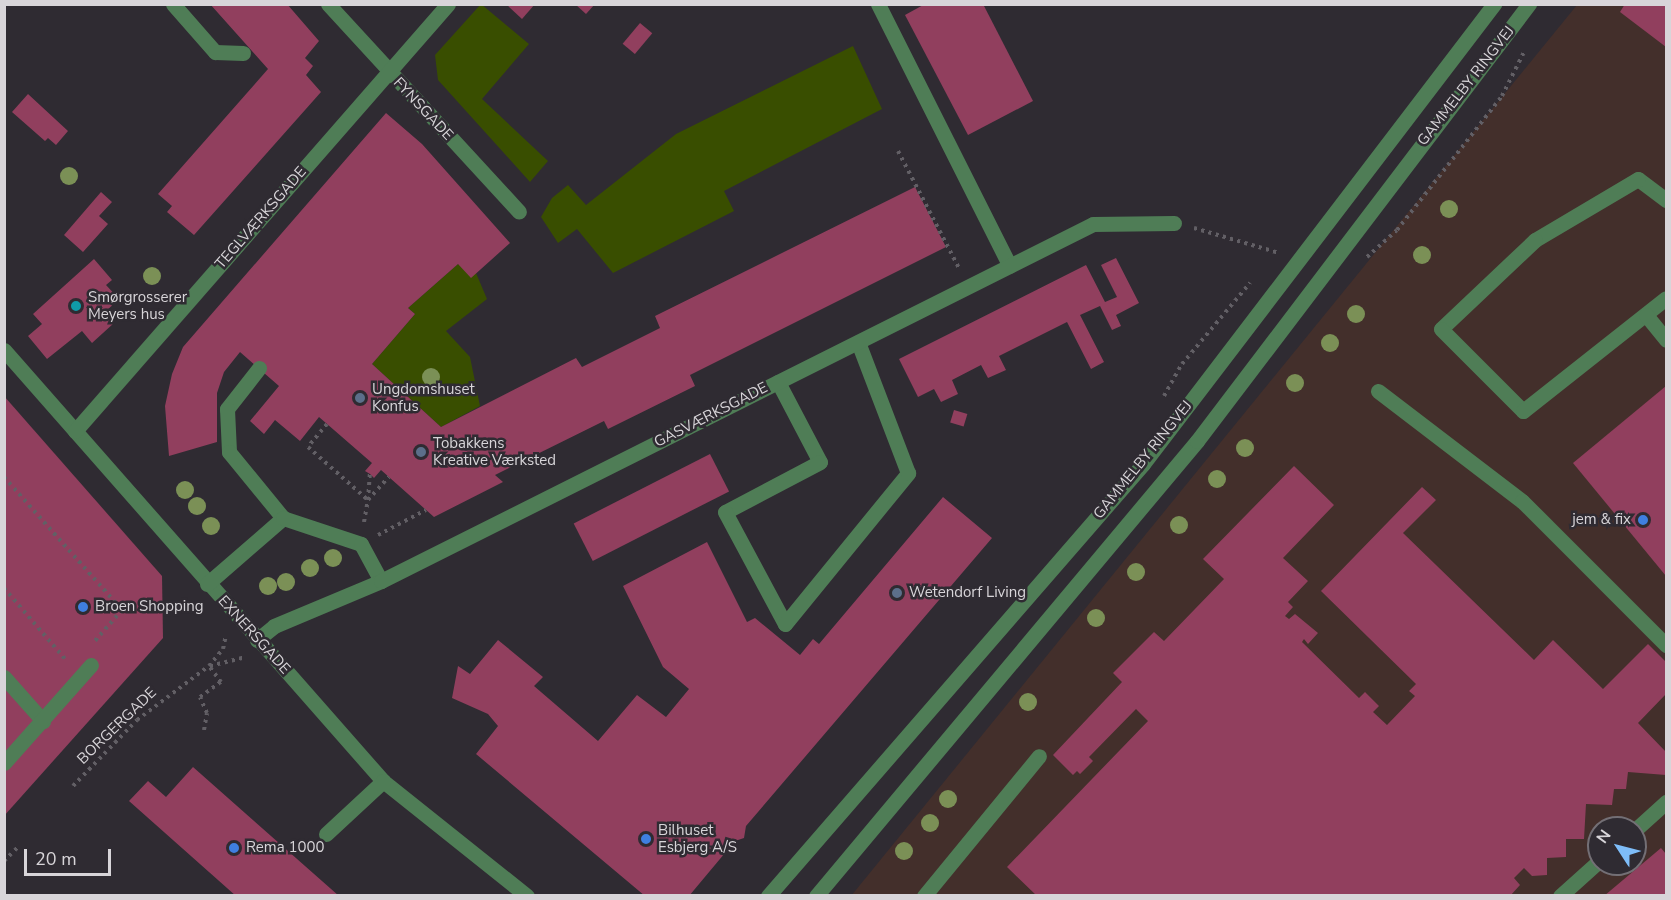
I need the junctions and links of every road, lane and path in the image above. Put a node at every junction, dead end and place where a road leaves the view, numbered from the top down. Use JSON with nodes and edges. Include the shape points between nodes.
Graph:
{"nodes":[{"id":1,"x":173,"y":4,"type":"edge"},
{"id":2,"x":328,"y":4,"type":"edge"},
{"id":3,"x":448,"y":4,"type":"edge"},
{"id":4,"x":878,"y":4,"type":"edge"},
{"id":5,"x":1494,"y":4,"type":"edge"},
{"id":6,"x":1529,"y":4,"type":"edge"},
{"id":7,"x":243,"y":52,"type":"dead end"},
{"id":8,"x":388,"y":72,"type":"junction"},
{"id":9,"x":898,"y":151,"type":"dead end"},
{"id":10,"x":1666,"y":200,"type":"edge"},
{"id":11,"x":519,"y":212,"type":"dead end"},
{"id":12,"x":1174,"y":222,"type":"joint"},
{"id":13,"x":1280,"y":253,"type":"dead end"},
{"id":14,"x":1010,"y":266,"type":"junction"},
{"id":15,"x":969,"y":287,"type":"junction"},
{"id":16,"x":1666,"y":298,"type":"edge"},
{"id":17,"x":1646,"y":315,"type":"junction"},
{"id":18,"x":1666,"y":340,"type":"edge"},
{"id":19,"x":858,"y":342,"type":"junction"},
{"id":20,"x":4,"y":350,"type":"edge"},
{"id":21,"x":259,"y":368,"type":"dead end"},
{"id":22,"x":778,"y":382,"type":"junction"},
{"id":23,"x":1378,"y":391,"type":"dead end"},
{"id":24,"x":327,"y":424,"type":"dead end"},
{"id":25,"x":75,"y":431,"type":"junction"},
{"id":26,"x":370,"y":474,"type":"dead end"},
{"id":27,"x":4,"y":477,"type":"edge"},
{"id":28,"x":389,"y":477,"type":"dead end"},
{"id":29,"x":368,"y":500,"type":"junction"},
{"id":30,"x":426,"y":510,"type":"dead end"},
{"id":31,"x":283,"y":518,"type":"junction"},
{"id":32,"x":361,"y":544,"type":"junction"},
{"id":33,"x":381,"y":581,"type":"junction"},
{"id":34,"x":207,"y":584,"type":"junction"},
{"id":35,"x":4,"y":588,"type":"edge"},
{"id":36,"x":235,"y":615,"type":"junction"},
{"id":37,"x":260,"y":642,"type":"junction"},
{"id":38,"x":1666,"y":645,"type":"edge"},
{"id":39,"x":90,"y":646,"type":"dead end"},
{"id":40,"x":91,"y":665,"type":"dead end"},
{"id":41,"x":72,"y":666,"type":"dead end"},
{"id":42,"x":209,"y":666,"type":"junction"},
{"id":43,"x":4,"y":677,"type":"edge"},
{"id":44,"x":43,"y":721,"type":"junction"},
{"id":45,"x":204,"y":730,"type":"dead end"},
{"id":46,"x":1039,"y":756,"type":"dead end"},
{"id":47,"x":4,"y":763,"type":"edge"},
{"id":48,"x":383,"y":781,"type":"junction"},
{"id":49,"x":73,"y":786,"type":"dead end"},
{"id":50,"x":1666,"y":802,"type":"edge"},
{"id":51,"x":1647,"y":819,"type":"edge"},
{"id":52,"x":326,"y":834,"type":"dead end"},
{"id":53,"x":19,"y":846,"type":"dead end"},
{"id":54,"x":4,"y":861,"type":"edge"},
{"id":55,"x":1587,"y":872,"type":"edge"},
{"id":56,"x":517,"y":893,"type":"edge"},
{"id":57,"x":768,"y":896,"type":"edge"},
{"id":58,"x":816,"y":896,"type":"edge"},
{"id":59,"x":924,"y":896,"type":"edge"},
{"id":60,"x":1560,"y":896,"type":"edge"}],
"edges":[{"from":1,"to":7,"type":"street","via":[[215,52]]},
{"from":2,"to":8,"type":"street","name":"FYNSGADE"},
{"from":3,"to":8,"type":"street","name":"TEGLVÆRKSGADE"},
{"from":4,"to":14,"type":"street"},
{"from":5,"to":57,"type":"street","name":"GAMMELBY RINGVEJ","via":[[1143,464]]},
{"from":6,"to":58,"type":"street","name":"GAMMELBY RINGVEJ","via":[[1197,441]]},
{"from":8,"to":11,"type":"street","name":"FYNSGADE"},
{"from":8,"to":25,"type":"street","name":"TEGLVÆRKSGADE"},
{"from":9,"to":15,"type":"path"},
{"from":10,"to":17,"type":"street","via":[[1638,179],[1535,240],[1441,329],[1523,411]]},
{"from":12,"to":13,"type":"path"},
{"from":12,"to":14,"type":"street","name":"GASVÆRKSGADE","via":[[1094,224]]},
{"from":14,"to":15,"type":"street","name":"GASVÆRKSGADE"},
{"from":15,"to":19,"type":"street","name":"GASVÆRKSGADE"},
{"from":16,"to":17,"type":"street"},
{"from":17,"to":18,"type":"street"},
{"from":19,"to":22,"type":"street","name":"GASVÆRKSGADE"},
{"from":19,"to":22,"type":"street","via":[[908,473],[785,624],[725,512],[820,462]]},
{"from":20,"to":25,"type":"street","name":"EXNERSGADE"},
{"from":21,"to":31,"type":"street","via":[[227,409],[230,452]]},
{"from":22,"to":33,"type":"street","name":"GASVÆRKSGADE"},
{"from":23,"to":38,"type":"street","via":[[1522,501]]},
{"from":24,"to":29,"type":"path","via":[[308,447]]},
{"from":25,"to":34,"type":"street","name":"EXNERSGADE"},
{"from":26,"to":29,"type":"path"},
{"from":27,"to":39,"type":"path","via":[[122,610]]},
{"from":28,"to":29,"type":"path"},
{"from":29,"to":32,"type":"path"},
{"from":30,"to":32,"type":"path"},
{"from":31,"to":32,"type":"street"},
{"from":31,"to":34,"type":"street"},
{"from":32,"to":33,"type":"street"},
{"from":33,"to":37,"type":"street","name":"GASVÆRKSGADE","via":[[274,626]]},
{"from":34,"to":36,"type":"street","name":"EXNERSGADE"},
{"from":35,"to":41,"type":"path"},
{"from":36,"to":37,"type":"street","name":"EXNERSGADE"},
{"from":36,"to":42,"type":"path","via":[[223,649]]},
{"from":37,"to":42,"type":"path","via":[[244,657]]},
{"from":37,"to":48,"type":"street","name":"EXNERSGADE"},
{"from":40,"to":44,"type":"street"},
{"from":42,"to":45,"type":"path","via":[[221,682],[200,697],[207,713]]},
{"from":42,"to":49,"type":"path","name":"BORGERGADE","via":[[137,720]]},
{"from":43,"to":44,"type":"street"},
{"from":44,"to":47,"type":"street"},
{"from":46,"to":59,"type":"street"},
{"from":48,"to":52,"type":"street"},
{"from":48,"to":56,"type":"street","name":"EXNERSGADE"},
{"from":50,"to":51,"type":"street"},
{"from":53,"to":54,"type":"path"},
{"from":55,"to":60,"type":"street"}]}
